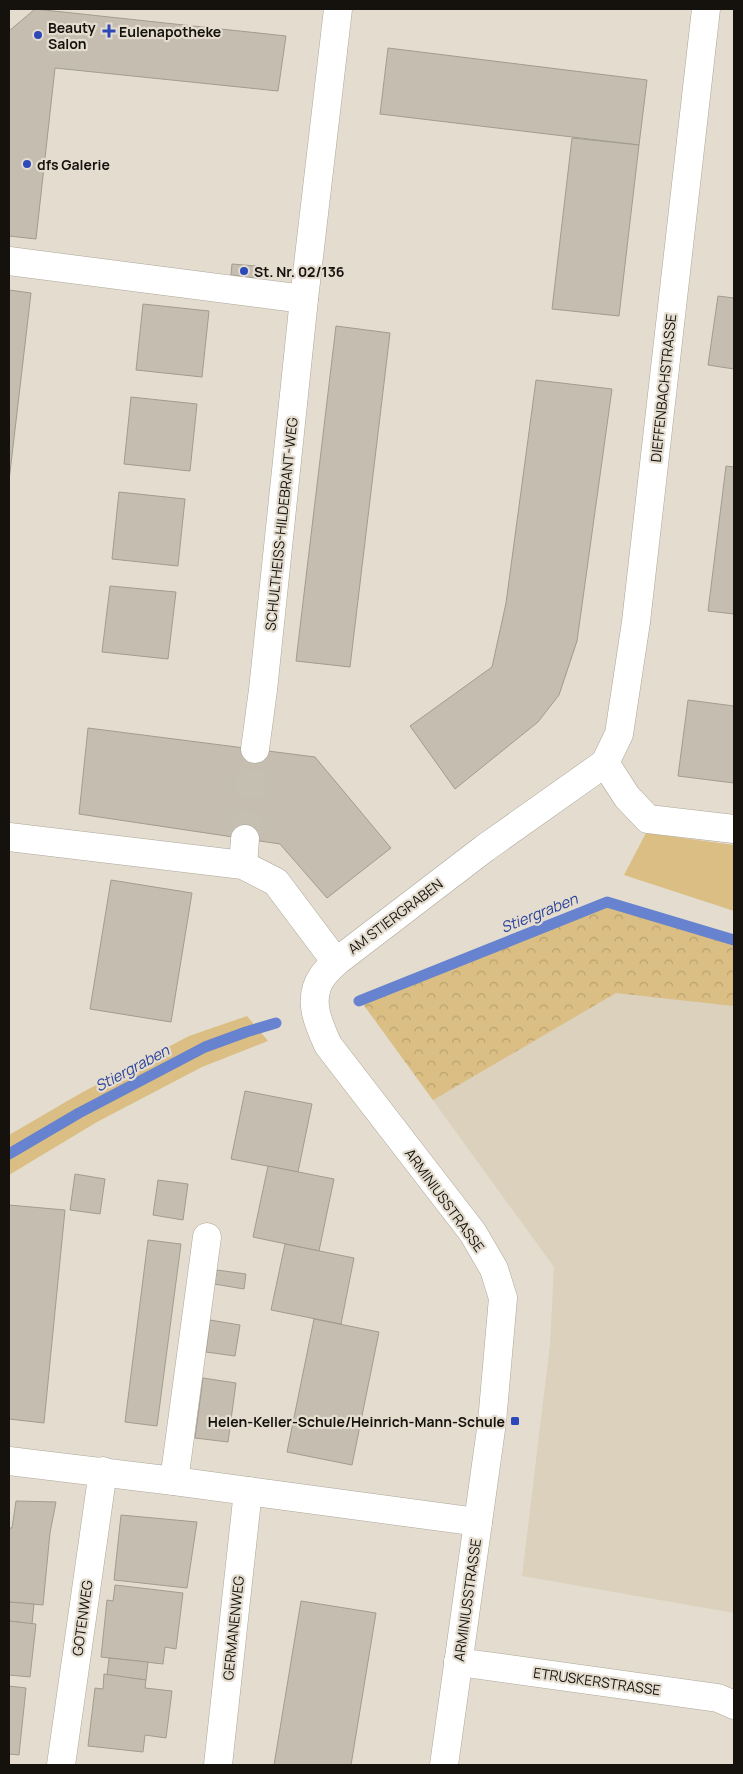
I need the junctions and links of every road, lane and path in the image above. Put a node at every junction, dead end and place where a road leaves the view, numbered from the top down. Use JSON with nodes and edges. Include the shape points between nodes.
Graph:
{"nodes":[{"id":1,"x":338,"y":9,"type":"edge"},
{"id":2,"x":706,"y":9,"type":"edge"},
{"id":3,"x":9,"y":261,"type":"edge"},
{"id":4,"x":304,"y":299,"type":"junction"},
{"id":5,"x":255,"y":749,"type":"tunnel mouth"},
{"id":6,"x":605,"y":763,"type":"junction"},
{"id":7,"x":734,"y":829,"type":"edge"},
{"id":8,"x":9,"y":837,"type":"edge"},
{"id":9,"x":336,"y":962,"type":"junction"},
{"id":10,"x":207,"y":1237,"type":"dead end"},
{"id":11,"x":9,"y":1461,"type":"edge"},
{"id":12,"x":103,"y":1472,"type":"junction"},
{"id":13,"x":174,"y":1481,"type":"junction"},
{"id":14,"x":248,"y":1491,"type":"junction"},
{"id":15,"x":478,"y":1522,"type":"junction"},
{"id":16,"x":458,"y":1662,"type":"junction"},
{"id":17,"x":734,"y":1705,"type":"edge"},
{"id":18,"x":61,"y":1765,"type":"edge"},
{"id":19,"x":218,"y":1765,"type":"edge"},
{"id":20,"x":444,"y":1765,"type":"edge"}],
"edges":[{"from":1,"to":4,"type":"street","name":"SCHULTHEISS-HILDEBRANT-WEG"},
{"from":2,"to":6,"type":"street","name":"DIEFFENBACHSTRASSE","via":[[636,622],[619,734]]},
{"from":3,"to":4,"type":"street"},
{"from":4,"to":5,"type":"street","name":"SCHULTHEISS-HILDEBRANT-WEG"},
{"from":6,"to":7,"type":"street","via":[[626,798],[648,819]]},
{"from":6,"to":9,"type":"street","name":"AM STIERGRABEN","via":[[485,848]]},
{"from":8,"to":9,"type":"street","name":"AM STIERGRABEN","via":[[244,852],[276,882]]},
{"from":9,"to":15,"type":"street","name":"ARMINIUSSTRASSE","via":[[322,977],[314,996],[317,1019],[328,1045],[473,1233],[494,1269],[502,1298],[492,1422]]},
{"from":10,"to":13,"type":"street"},
{"from":11,"to":12,"type":"street"},
{"from":12,"to":13,"type":"street"},
{"from":12,"to":18,"type":"street","name":"GOTENWEG"},
{"from":13,"to":14,"type":"street"},
{"from":14,"to":15,"type":"street"},
{"from":14,"to":19,"type":"street","name":"GERMANENWEG"},
{"from":15,"to":16,"type":"street","name":"ARMINIUSSTRASSE"},
{"from":16,"to":17,"type":"street","name":"ETRUSKERSTRASSE","via":[[718,1698]]},
{"from":16,"to":20,"type":"street","name":"ARMINIUSSTRASSE"}]}
